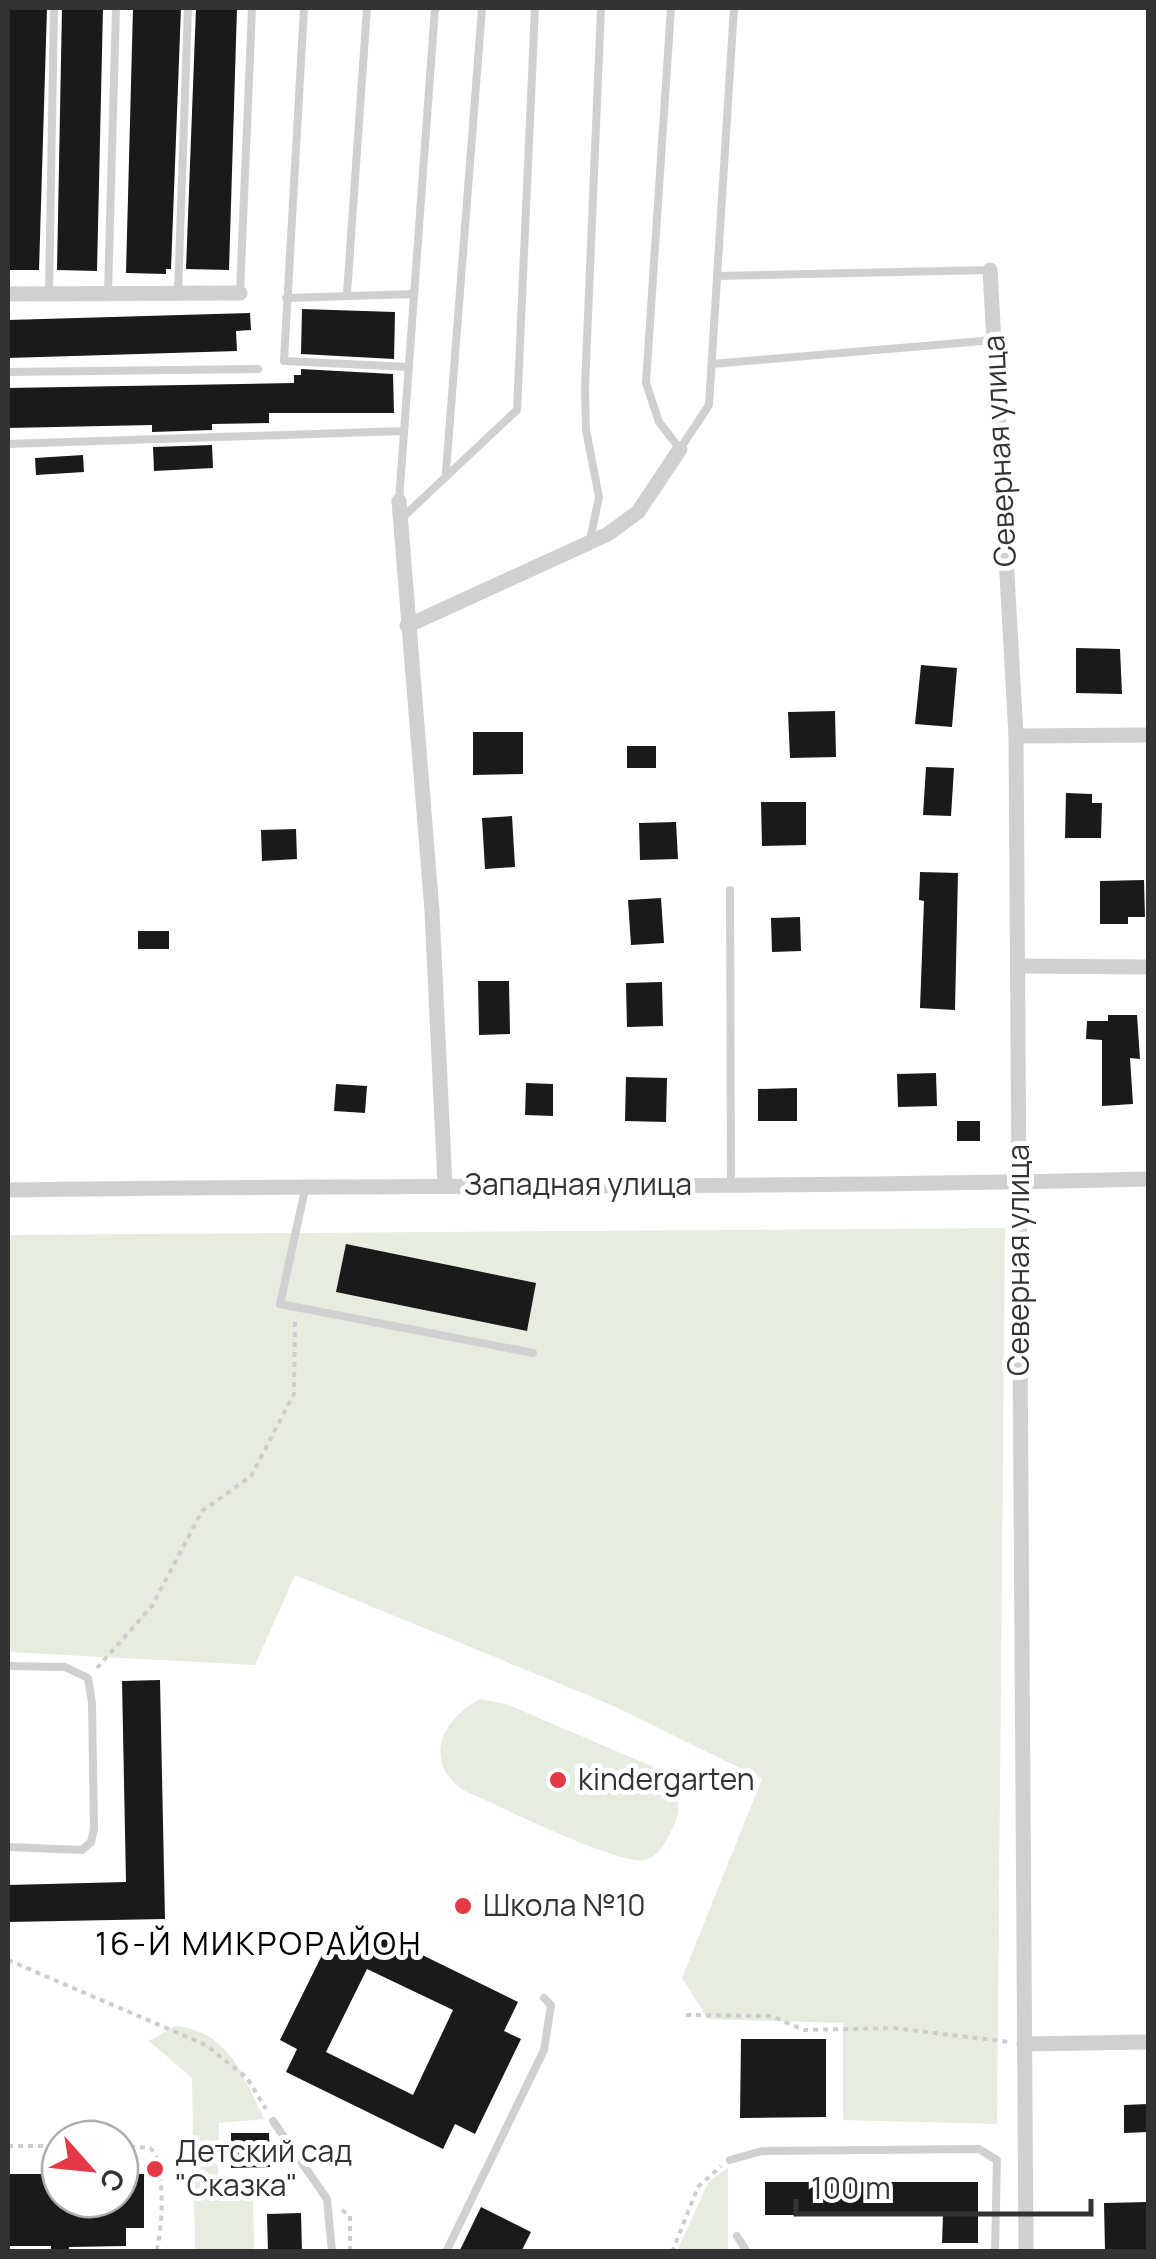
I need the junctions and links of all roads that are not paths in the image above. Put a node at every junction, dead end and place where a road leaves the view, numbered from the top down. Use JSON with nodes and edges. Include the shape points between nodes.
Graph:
{"nodes":[{"id":1,"x":54,"y":8,"type":"edge"},
{"id":2,"x":116,"y":8,"type":"edge"},
{"id":3,"x":188,"y":8,"type":"edge"},
{"id":4,"x":252,"y":8,"type":"edge"},
{"id":5,"x":304,"y":8,"type":"edge"},
{"id":6,"x":367,"y":8,"type":"edge"},
{"id":7,"x":435,"y":8,"type":"edge"},
{"id":8,"x":482,"y":8,"type":"edge"},
{"id":9,"x":534,"y":8,"type":"edge"},
{"id":10,"x":600,"y":8,"type":"edge"},
{"id":11,"x":671,"y":8,"type":"edge"},
{"id":12,"x":734,"y":8,"type":"edge"},
{"id":13,"x":990,"y":270,"type":"joint"},
{"id":14,"x":717,"y":276,"type":"junction"},
{"id":15,"x":240,"y":293,"type":"joint"},
{"id":16,"x":8,"y":294,"type":"edge"},
{"id":17,"x":49,"y":294,"type":"junction"},
{"id":18,"x":108,"y":294,"type":"junction"},
{"id":19,"x":178,"y":294,"type":"junction"},
{"id":20,"x":347,"y":294,"type":"junction"},
{"id":21,"x":414,"y":294,"type":"junction"},
{"id":22,"x":286,"y":298,"type":"junction"},
{"id":23,"x":994,"y":340,"type":"junction"},
{"id":24,"x":712,"y":364,"type":"junction"},
{"id":25,"x":409,"y":367,"type":"junction"},
{"id":26,"x":258,"y":369,"type":"dead end"},
{"id":27,"x":8,"y":372,"type":"edge"},
{"id":28,"x":404,"y":431,"type":"junction"},
{"id":29,"x":8,"y":444,"type":"edge"},
{"id":30,"x":680,"y":449,"type":"junction"},
{"id":31,"x":446,"y":474,"type":"junction"},
{"id":32,"x":399,"y":501,"type":"joint"},
{"id":33,"x":402,"y":518,"type":"junction"},
{"id":34,"x":590,"y":540,"type":"junction"},
{"id":35,"x":407,"y":626,"type":"junction"},
{"id":36,"x":1148,"y":735,"type":"edge"},
{"id":37,"x":1016,"y":736,"type":"junction"},
{"id":38,"x":730,"y":890,"type":"dead end"},
{"id":39,"x":1018,"y":966,"type":"junction"},
{"id":40,"x":1148,"y":967,"type":"edge"},
{"id":41,"x":1148,"y":1180,"type":"edge"},
{"id":42,"x":1018,"y":1184,"type":"junction"},
{"id":43,"x":306,"y":1185,"type":"junction"},
{"id":44,"x":446,"y":1185,"type":"junction"},
{"id":45,"x":731,"y":1186,"type":"junction"},
{"id":46,"x":8,"y":1190,"type":"edge"},
{"id":47,"x":533,"y":1352,"type":"dead end"},
{"id":48,"x":8,"y":1666,"type":"edge"},
{"id":49,"x":8,"y":1848,"type":"edge"},
{"id":50,"x":544,"y":1998,"type":"dead end"},
{"id":51,"x":1148,"y":2042,"type":"edge"},
{"id":52,"x":1024,"y":2044,"type":"junction"},
{"id":53,"x":273,"y":2122,"type":"road end"},
{"id":54,"x":730,"y":2160,"type":"road end"},
{"id":55,"x":737,"y":2236,"type":"dead end"},
{"id":56,"x":332,"y":2252,"type":"edge"},
{"id":57,"x":446,"y":2252,"type":"edge"},
{"id":58,"x":747,"y":2252,"type":"edge"},
{"id":59,"x":995,"y":2252,"type":"edge"},
{"id":60,"x":1026,"y":2252,"type":"edge"}],
"edges":[{"from":1,"to":17,"type":"lane"},
{"from":2,"to":18,"type":"lane"},
{"from":3,"to":19,"type":"lane"},
{"from":4,"to":15,"type":"lane"},
{"from":5,"to":22,"type":"lane"},
{"from":6,"to":20,"type":"lane"},
{"from":7,"to":21,"type":"lane"},
{"from":8,"to":31,"type":"lane"},
{"from":9,"to":31,"type":"lane","via":[[517,410]]},
{"from":10,"to":34,"type":"lane","via":[[585,387],[599,497]]},
{"from":11,"to":30,"type":"lane","via":[[646,383],[659,422]]},
{"from":12,"to":14,"type":"lane"},
{"from":13,"to":14,"type":"lane"},
{"from":13,"to":23,"type":"street","name":"Северная улица"},
{"from":14,"to":24,"type":"lane"},
{"from":15,"to":19,"type":"street"},
{"from":16,"to":17,"type":"street"},
{"from":17,"to":18,"type":"street"},
{"from":18,"to":19,"type":"street"},
{"from":20,"to":21,"type":"lane"},
{"from":20,"to":22,"type":"lane"},
{"from":21,"to":25,"type":"lane"},
{"from":22,"to":25,"type":"lane","via":[[284,361]]},
{"from":23,"to":24,"type":"lane"},
{"from":23,"to":37,"type":"street","name":"Северная улица"},
{"from":24,"to":30,"type":"lane","via":[[710,406]]},
{"from":25,"to":28,"type":"lane"},
{"from":26,"to":27,"type":"lane"},
{"from":28,"to":29,"type":"lane"},
{"from":28,"to":32,"type":"lane"},
{"from":30,"to":34,"type":"street","via":[[638,512]]},
{"from":31,"to":33,"type":"lane"},
{"from":32,"to":33,"type":"street"},
{"from":33,"to":35,"type":"street"},
{"from":34,"to":35,"type":"street"},
{"from":35,"to":44,"type":"street","via":[[432,911]]},
{"from":36,"to":37,"type":"street"},
{"from":37,"to":39,"type":"street","name":"Северная улица"},
{"from":38,"to":45,"type":"lane"},
{"from":39,"to":40,"type":"street"},
{"from":39,"to":42,"type":"street","name":"Северная улица"},
{"from":41,"to":42,"type":"street","name":"Западная улица"},
{"from":42,"to":45,"type":"street","name":"Западная улица"},
{"from":42,"to":52,"type":"street","name":"Северная улица"},
{"from":43,"to":44,"type":"street","name":"Западная улица"},
{"from":43,"to":46,"type":"street","name":"Западная улица"},
{"from":43,"to":47,"type":"lane","via":[[280,1304]]},
{"from":44,"to":45,"type":"street","name":"Западная улица"},
{"from":48,"to":49,"type":"lane","via":[[65,1667],[88,1678],[94,1829],[82,1850]]},
{"from":50,"to":57,"type":"lane","via":[[551,2005],[544,2050]]},
{"from":51,"to":52,"type":"street"},
{"from":52,"to":60,"type":"street","name":"Северная улица"},
{"from":53,"to":56,"type":"lane","via":[[327,2199]]},
{"from":54,"to":59,"type":"lane","via":[[762,2150],[978,2149],[996,2160]]},
{"from":55,"to":58,"type":"lane"}]}
